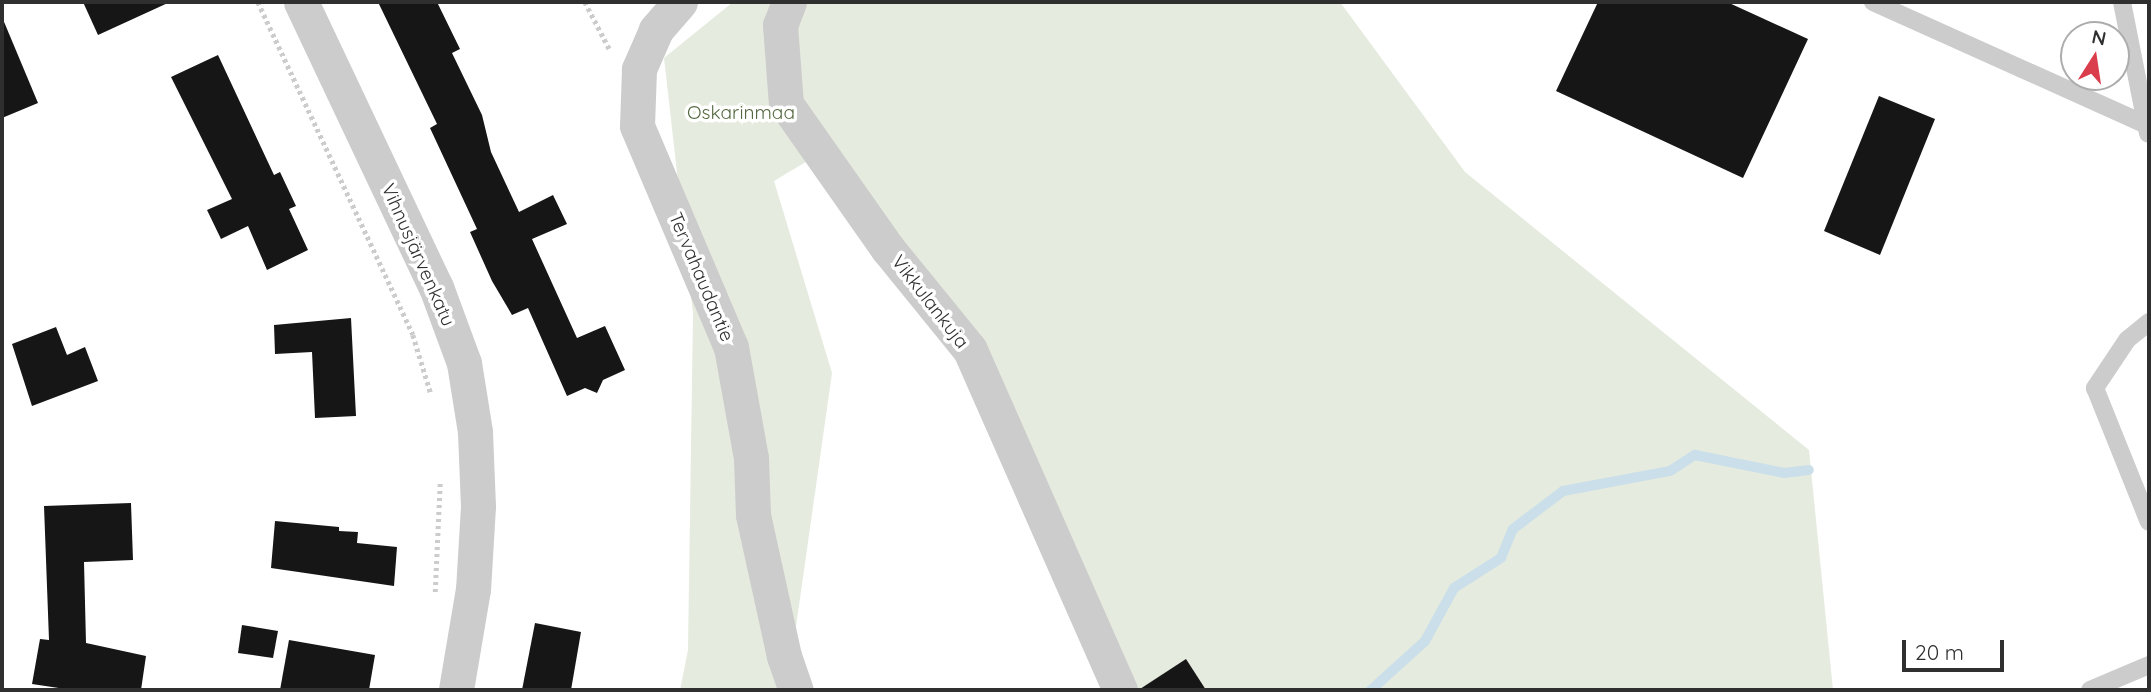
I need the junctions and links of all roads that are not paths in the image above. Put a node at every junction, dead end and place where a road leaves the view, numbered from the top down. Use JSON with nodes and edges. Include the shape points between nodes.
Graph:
{"nodes":[{"id":1,"x":300,"y":2,"type":"edge"},
{"id":2,"x":680,"y":2,"type":"edge"},
{"id":3,"x":789,"y":2,"type":"edge"},
{"id":4,"x":1872,"y":2,"type":"edge"},
{"id":5,"x":2122,"y":2,"type":"edge"},
{"id":6,"x":2148,"y":129,"type":"edge"},
{"id":7,"x":2149,"y":322,"type":"edge"},
{"id":8,"x":2149,"y":522,"type":"edge"},
{"id":9,"x":2149,"y":665,"type":"edge"},
{"id":10,"x":456,"y":690,"type":"edge"},
{"id":11,"x":796,"y":690,"type":"edge"},
{"id":12,"x":1120,"y":690,"type":"edge"},
{"id":13,"x":2090,"y":690,"type":"edge"}],
"edges":[{"from":1,"to":10,"type":"street","name":"Vihnusjärvenkatu","via":[[436,287],[464,363],[475,432],[478,506],[473,589]]},
{"from":2,"to":11,"type":"street","name":"Tervahaudantie","via":[[656,30],[639,69],[637,126],[731,346],[751,458],[753,515],[784,656]]},
{"from":3,"to":12,"type":"street","name":"Vikkulankuja","via":[[780,25],[786,104],[888,249],[970,350]]},
{"from":4,"to":6,"type":"lane"},
{"from":5,"to":6,"type":"lane"},
{"from":7,"to":8,"type":"lane","via":[[2127,340],[2095,388]]},
{"from":9,"to":13,"type":"lane"}]}
